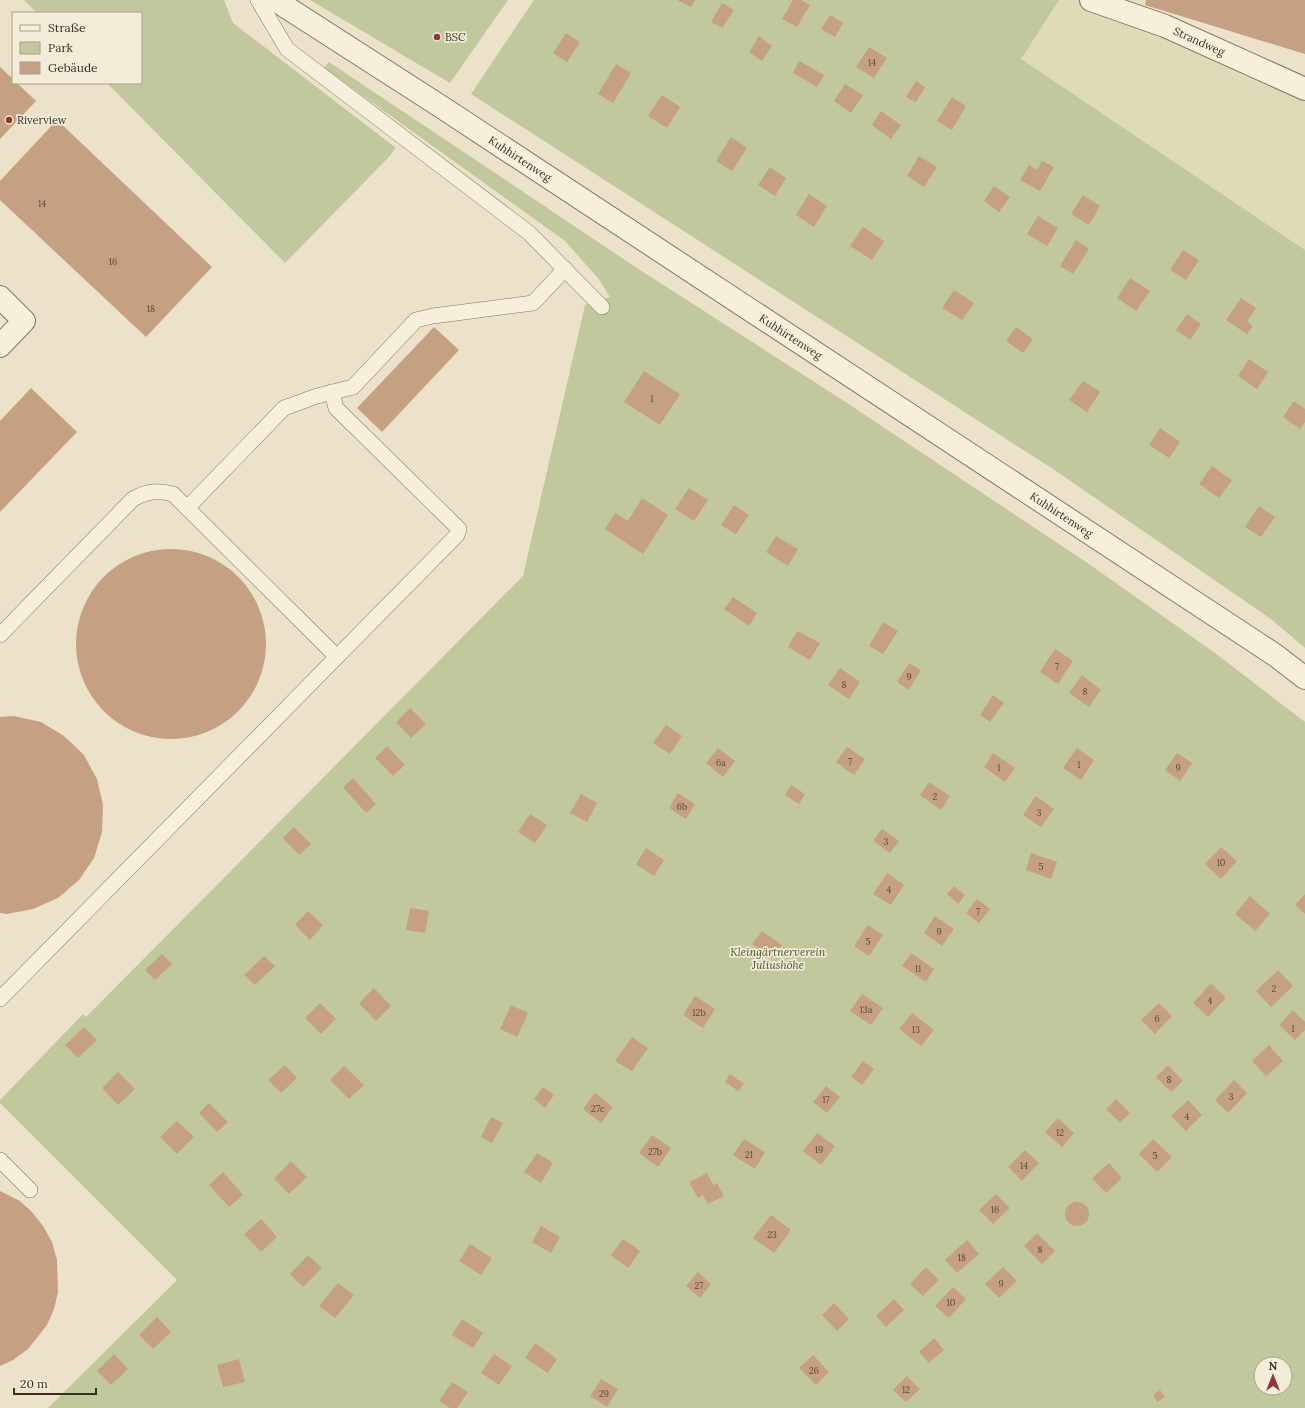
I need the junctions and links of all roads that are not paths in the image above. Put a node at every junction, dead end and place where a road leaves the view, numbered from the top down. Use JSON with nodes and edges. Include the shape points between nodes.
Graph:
{"nodes":[{"id":1,"x":258,"y":0,"type":"edge"},
{"id":2,"x":275,"y":0,"type":"edge"},
{"id":3,"x":1092,"y":0,"type":"edge"},
{"id":4,"x":1305,"y":89,"type":"edge"},
{"id":5,"x":565,"y":269,"type":"junction"},
{"id":6,"x":0,"y":297,"type":"edge"},
{"id":7,"x":602,"y":307,"type":"dead end"},
{"id":8,"x":0,"y":346,"type":"edge"},
{"id":9,"x":332,"y":392,"type":"junction"},
{"id":10,"x":187,"y":508,"type":"junction"},
{"id":11,"x":0,"y":635,"type":"edge"},
{"id":12,"x":337,"y":657,"type":"junction"},
{"id":13,"x":1305,"y":678,"type":"edge"},
{"id":14,"x":0,"y":998,"type":"edge"},
{"id":15,"x":0,"y":1160,"type":"edge"},
{"id":16,"x":30,"y":1190,"type":"dead end"}],
"edges":[{"from":1,"to":5,"type":"lane","via":[[287,49],[529,233]]},
{"from":2,"to":13,"type":"street","name":"Kuhhirtenweg","via":[[1262,646]]},
{"from":3,"to":4,"type":"street","name":"Strandweg","via":[[1165,26]]},
{"from":5,"to":7,"type":"lane"},
{"from":5,"to":9,"type":"lane","via":[[533,303],[416,320],[353,387]]},
{"from":6,"to":8,"type":"street","via":[[24,321]]},
{"from":9,"to":10,"type":"lane","via":[[284,408]]},
{"from":9,"to":12,"type":"lane","via":[[336,408],[459,529],[457,535]]},
{"from":10,"to":11,"type":"lane","via":[[174,494],[163,492],[144,493],[133,499]]},
{"from":10,"to":12,"type":"lane"},
{"from":12,"to":14,"type":"lane"},
{"from":15,"to":16,"type":"lane"}]}
